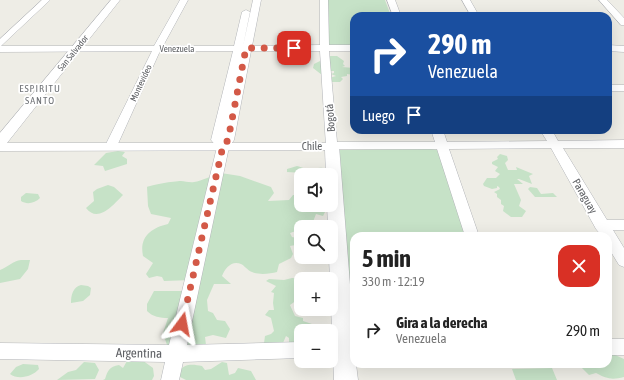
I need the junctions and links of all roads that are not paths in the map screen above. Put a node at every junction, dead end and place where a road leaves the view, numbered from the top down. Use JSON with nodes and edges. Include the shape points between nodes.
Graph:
{"nodes":[{"id":1,"x":46,"y":0,"type":"edge"},
{"id":2,"x":116,"y":0,"type":"edge"},
{"id":3,"x":184,"y":0,"type":"edge"},
{"id":4,"x":248,"y":0,"type":"edge"},
{"id":5,"x":257,"y":0,"type":"edge"},
{"id":6,"x":324,"y":0,"type":"edge"},
{"id":7,"x":391,"y":0,"type":"edge"},
{"id":8,"x":466,"y":0,"type":"edge"},
{"id":9,"x":603,"y":0,"type":"edge"},
{"id":10,"x":396,"y":12,"type":"edge"},
{"id":11,"x":473,"y":12,"type":"edge"},
{"id":12,"x":249,"y":17,"type":"junction"},
{"id":13,"x":624,"y":23,"type":"edge"},
{"id":14,"x":0,"y":44,"type":"edge"},
{"id":15,"x":242,"y":48,"type":"junction"},
{"id":16,"x":326,"y":48,"type":"junction"},
{"id":17,"x":350,"y":48,"type":"edge"},
{"id":18,"x":612,"y":48,"type":"edge"},
{"id":19,"x":0,"y":49,"type":"edge"},
{"id":20,"x":77,"y":49,"type":"junction"},
{"id":21,"x":157,"y":49,"type":"junction"},
{"id":22,"x":624,"y":49,"type":"edge"},
{"id":23,"x":612,"y":88,"type":"edge"},
{"id":24,"x":624,"y":88,"type":"edge"},
{"id":25,"x":438,"y":134,"type":"edge"},
{"id":26,"x":548,"y":134,"type":"edge"},
{"id":27,"x":0,"y":142,"type":"edge"},
{"id":28,"x":624,"y":144,"type":"edge"},
{"id":29,"x":442,"y":145,"type":"junction"},
{"id":30,"x":111,"y":146,"type":"junction"},
{"id":31,"x":223,"y":146,"type":"junction"},
{"id":32,"x":332,"y":146,"type":"junction"},
{"id":33,"x":556,"y":146,"type":"junction"},
{"id":34,"x":0,"y":147,"type":"edge"},
{"id":35,"x":601,"y":225,"type":"junction"},
{"id":36,"x":624,"y":225,"type":"edge"},
{"id":37,"x":471,"y":232,"type":"edge"},
{"id":38,"x":605,"y":232,"type":"edge"},
{"id":39,"x":612,"y":242,"type":"edge"},
{"id":40,"x":624,"y":261,"type":"edge"},
{"id":41,"x":612,"y":347,"type":"edge"},
{"id":42,"x":624,"y":347,"type":"edge"},
{"id":43,"x":343,"y":349,"type":"edge"},
{"id":44,"x":294,"y":350,"type":"edge"},
{"id":45,"x":0,"y":351,"type":"edge"},
{"id":46,"x":176,"y":354,"type":"junction"},
{"id":47,"x":170,"y":380,"type":"edge"},
{"id":48,"x":346,"y":380,"type":"edge"}],
"edges":[{"from":1,"to":14,"type":"street"},
{"from":2,"to":20,"type":"street","name":"San Salvador"},
{"from":3,"to":21,"type":"street","name":"Montevideo"},
{"from":4,"to":12,"type":"street"},
{"from":5,"to":12,"type":"street"},
{"from":6,"to":16,"type":"street","name":"Bogotá"},
{"from":7,"to":10,"type":"street"},
{"from":8,"to":11,"type":"street"},
{"from":9,"to":13,"type":"street"},
{"from":12,"to":15,"type":"street"},
{"from":15,"to":16,"type":"street","name":"Venezuela"},
{"from":15,"to":21,"type":"street","name":"Venezuela"},
{"from":15,"to":31,"type":"street","via":[[227,120],[217,140]]},
{"from":16,"to":17,"type":"street","name":"Venezuela"},
{"from":16,"to":32,"type":"street","name":"Bogotá"},
{"from":18,"to":22,"type":"street"},
{"from":19,"to":20,"type":"street","name":"Venezuela"},
{"from":20,"to":21,"type":"street","name":"Venezuela"},
{"from":20,"to":27,"type":"street","name":"San Salvador"},
{"from":21,"to":30,"type":"street","name":"Montevideo"},
{"from":23,"to":24,"type":"street"},
{"from":25,"to":29,"type":"street"},
{"from":26,"to":33,"type":"street","name":"Paraguay"},
{"from":28,"to":33,"type":"street","name":"Chile"},
{"from":29,"to":32,"type":"street","name":"Chile"},
{"from":29,"to":33,"type":"street","name":"Chile"},
{"from":29,"to":37,"type":"street"},
{"from":30,"to":31,"type":"street","name":"Chile"},
{"from":30,"to":34,"type":"street","name":"Chile"},
{"from":31,"to":32,"type":"street","name":"Chile"},
{"from":31,"to":46,"type":"street"},
{"from":32,"to":43,"type":"street","name":"Bogotá"},
{"from":33,"to":35,"type":"street","name":"Paraguay"},
{"from":35,"to":36,"type":"street"},
{"from":35,"to":38,"type":"street","name":"Paraguay"},
{"from":39,"to":40,"type":"street","name":"Paraguay"},
{"from":41,"to":42,"type":"street"},
{"from":43,"to":48,"type":"street","name":"Bogotá"},
{"from":44,"to":46,"type":"street","name":"Argentina"},
{"from":45,"to":46,"type":"street","name":"Argentina"},
{"from":46,"to":47,"type":"street"}]}
